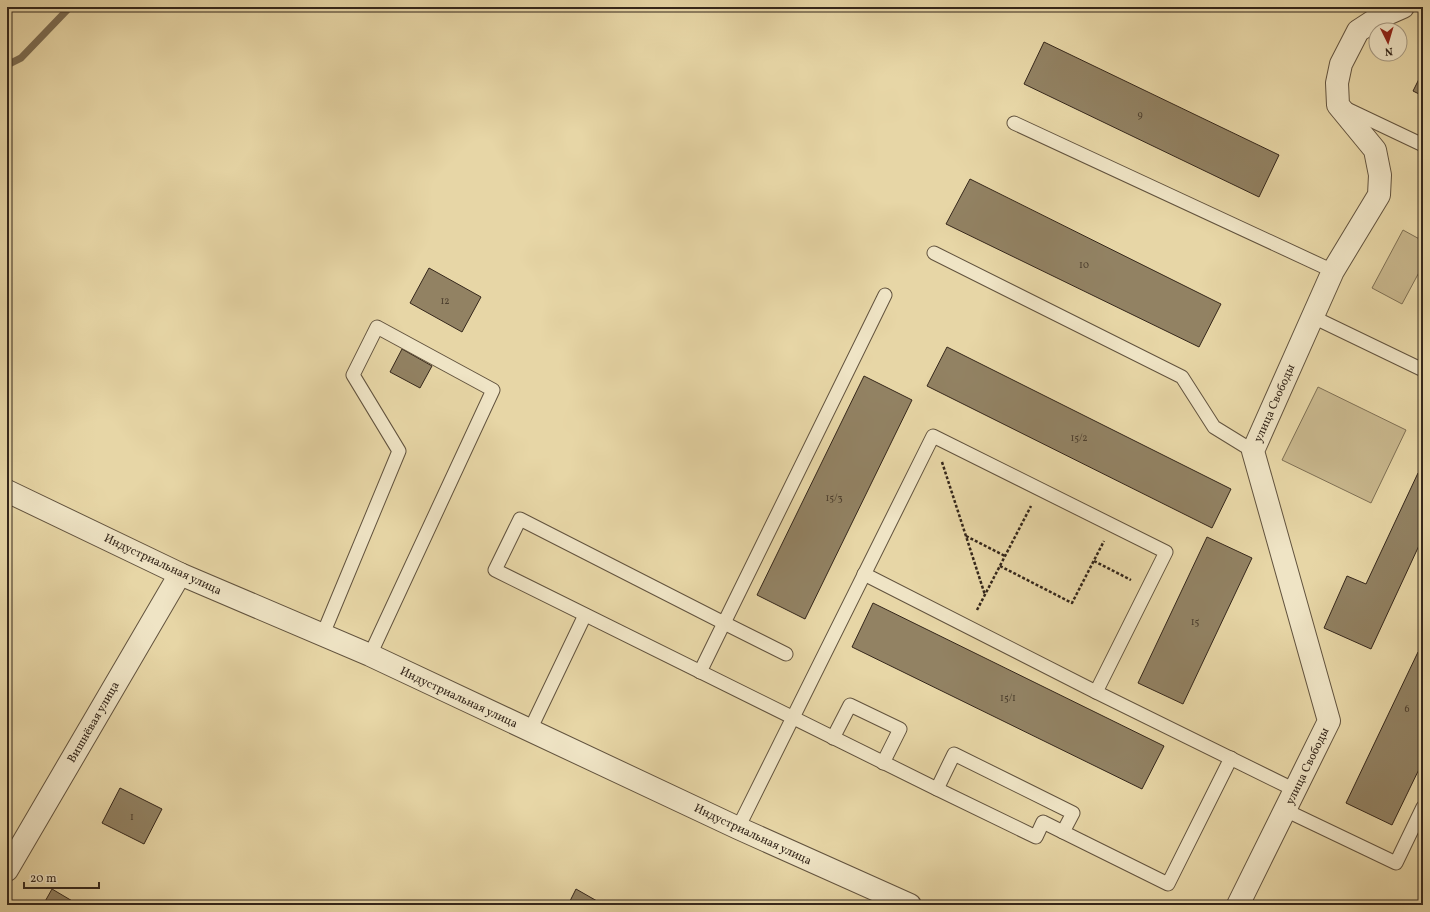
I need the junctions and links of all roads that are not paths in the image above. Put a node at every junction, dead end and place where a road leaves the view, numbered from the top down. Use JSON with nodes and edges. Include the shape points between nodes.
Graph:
{"nodes":[{"id":1,"x":1403,"y":7,"type":"edge"},
{"id":2,"x":1338,"y":105,"type":"junction"},
{"id":3,"x":1014,"y":123,"type":"dead end"},
{"id":4,"x":1423,"y":145,"type":"edge"},
{"id":5,"x":934,"y":253,"type":"dead end"},
{"id":6,"x":1333,"y":271,"type":"junction"},
{"id":7,"x":885,"y":295,"type":"dead end"},
{"id":8,"x":1313,"y":317,"type":"junction"},
{"id":9,"x":1423,"y":370,"type":"edge"},
{"id":10,"x":1252,"y":451,"type":"junction"},
{"id":11,"x":7,"y":491,"type":"edge"},
{"id":12,"x":180,"y":574,"type":"junction"},
{"id":13,"x":864,"y":574,"type":"junction"},
{"id":14,"x":585,"y":615,"type":"junction"},
{"id":15,"x":724,"y":624,"type":"junction"},
{"id":16,"x":324,"y":634,"type":"junction"},
{"id":17,"x":786,"y":654,"type":"dead end"},
{"id":18,"x":370,"y":655,"type":"junction"},
{"id":19,"x":700,"y":672,"type":"junction"},
{"id":20,"x":1096,"y":692,"type":"junction"},
{"id":21,"x":793,"y":718,"type":"junction"},
{"id":22,"x":530,"y":730,"type":"junction"},
{"id":23,"x":834,"y":738,"type":"junction"},
{"id":24,"x":1231,"y":758,"type":"junction"},
{"id":25,"x":883,"y":763,"type":"junction"},
{"id":26,"x":937,"y":789,"type":"junction"},
{"id":27,"x":1295,"y":790,"type":"junction"},
{"id":28,"x":1423,"y":807,"type":"edge"},
{"id":29,"x":1285,"y":810,"type":"junction"},
{"id":30,"x":738,"y":828,"type":"junction"},
{"id":31,"x":1063,"y":832,"type":"junction"},
{"id":32,"x":7,"y":870,"type":"edge"},
{"id":33,"x":910,"y":905,"type":"edge"},
{"id":34,"x":1238,"y":905,"type":"edge"}],
"edges":[{"from":1,"to":2,"type":"street","via":[[1378,18],[1358,32],[1341,64],[1337,84]]},
{"from":2,"to":4,"type":"lane"},
{"from":2,"to":6,"type":"street","name":"улица Свободы","via":[[1375,150],[1380,175],[1379,195]]},
{"from":3,"to":6,"type":"lane"},
{"from":5,"to":10,"type":"lane","via":[[1182,377],[1214,427]]},
{"from":6,"to":8,"type":"street","name":"улица Свободы"},
{"from":7,"to":15,"type":"lane"},
{"from":8,"to":9,"type":"lane"},
{"from":8,"to":10,"type":"street","name":"улица Свободы"},
{"from":10,"to":27,"type":"street","name":"улица Свободы","via":[[1329,721]]},
{"from":11,"to":12,"type":"street","name":"Индустриальная улица"},
{"from":12,"to":16,"type":"street","name":"Индустриальная улица"},
{"from":12,"to":32,"type":"street","name":"Вишнёвая улица"},
{"from":13,"to":20,"type":"lane"},
{"from":13,"to":20,"type":"lane","via":[[933,436],[1166,552]]},
{"from":13,"to":21,"type":"lane"},
{"from":14,"to":15,"type":"lane","via":[[495,570],[520,519]]},
{"from":14,"to":19,"type":"lane"},
{"from":14,"to":22,"type":"lane"},
{"from":15,"to":17,"type":"lane"},
{"from":15,"to":19,"type":"lane"},
{"from":16,"to":18,"type":"street","name":"Индустриальная улица"},
{"from":16,"to":18,"type":"lane","via":[[400,451],[353,375],[377,327],[493,390]]},
{"from":18,"to":22,"type":"street","name":"Индустриальная улица"},
{"from":19,"to":21,"type":"lane"},
{"from":20,"to":24,"type":"lane"},
{"from":21,"to":23,"type":"lane"},
{"from":21,"to":30,"type":"lane"},
{"from":22,"to":30,"type":"street","name":"Индустриальная улица"},
{"from":23,"to":25,"type":"lane"},
{"from":23,"to":25,"type":"lane","via":[[850,705],[900,729]]},
{"from":24,"to":27,"type":"lane"},
{"from":24,"to":31,"type":"lane","via":[[1168,884]]},
{"from":25,"to":26,"type":"lane"},
{"from":26,"to":31,"type":"lane","via":[[1036,837],[1043,822]]},
{"from":26,"to":31,"type":"lane","via":[[954,754],[1073,813]]},
{"from":27,"to":29,"type":"street","name":"улица Свободы"},
{"from":28,"to":29,"type":"lane","via":[[1396,863]]},
{"from":29,"to":34,"type":"street","name":"улица Свободы"},
{"from":30,"to":33,"type":"street","name":"Индустриальная улица"}]}
